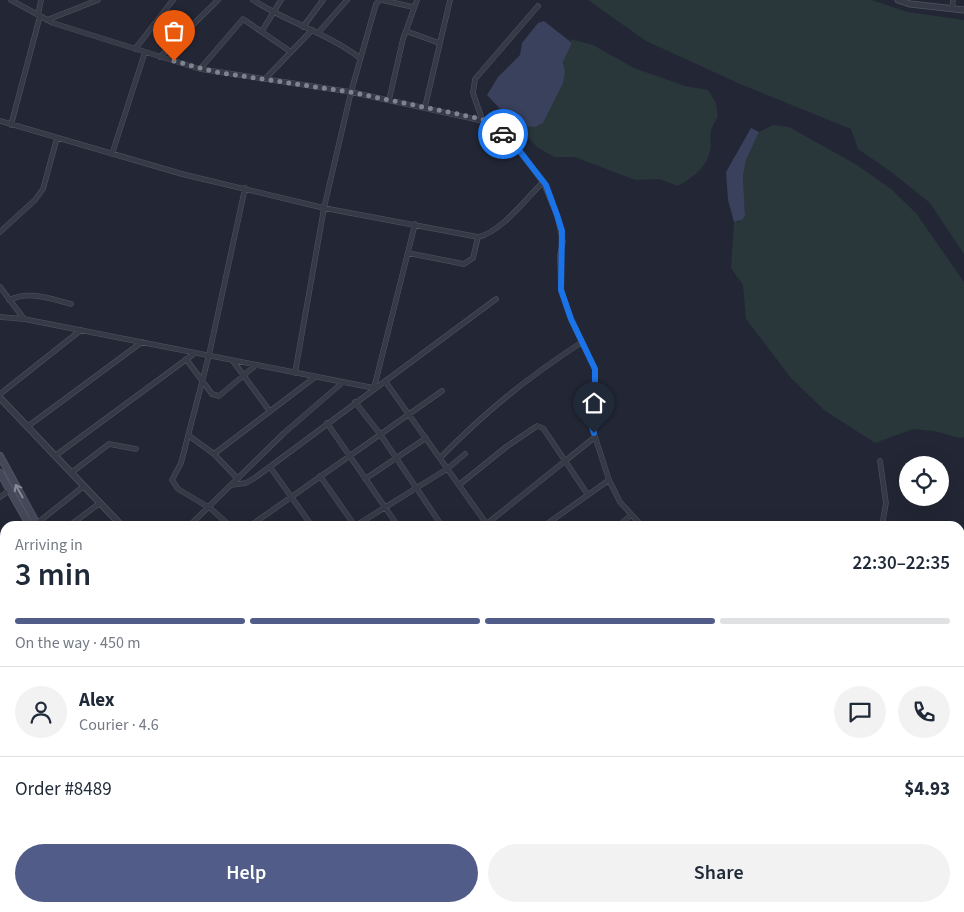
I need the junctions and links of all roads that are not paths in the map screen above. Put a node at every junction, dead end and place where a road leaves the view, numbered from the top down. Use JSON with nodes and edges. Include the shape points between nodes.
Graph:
{"nodes":[{"id":1,"x":11,"y":0,"type":"edge"},
{"id":2,"x":41,"y":0,"type":"edge"},
{"id":3,"x":98,"y":0,"type":"edge"},
{"id":4,"x":173,"y":0,"type":"edge"},
{"id":5,"x":218,"y":0,"type":"edge"},
{"id":6,"x":253,"y":0,"type":"edge"},
{"id":7,"x":281,"y":0,"type":"edge"},
{"id":8,"x":323,"y":0,"type":"edge"},
{"id":9,"x":347,"y":0,"type":"edge"},
{"id":10,"x":370,"y":0,"type":"edge"},
{"id":11,"x":381,"y":0,"type":"edge"},
{"id":12,"x":417,"y":0,"type":"edge"},
{"id":13,"x":450,"y":0,"type":"edge"},
{"id":14,"x":898,"y":0,"type":"edge"},
{"id":15,"x":953,"y":0,"type":"edge"},
{"id":16,"x":910,"y":2,"type":"edge"},
{"id":17,"x":376,"y":4,"type":"junction"},
{"id":18,"x":538,"y":6,"type":"dead end"},
{"id":19,"x":413,"y":7,"type":"junction"},
{"id":20,"x":952,"y":9,"type":"junction"},
{"id":21,"x":964,"y":10,"type":"edge"},
{"id":22,"x":274,"y":12,"type":"junction"},
{"id":23,"x":39,"y":16,"type":"junction"},
{"id":24,"x":47,"y":20,"type":"junction"},
{"id":25,"x":303,"y":27,"type":"junction"},
{"id":26,"x":312,"y":30,"type":"junction"},
{"id":27,"x":262,"y":31,"type":"junction"},
{"id":28,"x":406,"y":31,"type":"junction"},
{"id":29,"x":318,"y":33,"type":"junction"},
{"id":30,"x":439,"y":43,"type":"junction"},
{"id":31,"x":136,"y":49,"type":"junction"},
{"id":32,"x":145,"y":52,"type":"junction"},
{"id":33,"x":291,"y":52,"type":"junction"},
{"id":34,"x":160,"y":56,"type":"junction"},
{"id":35,"x":360,"y":58,"type":"junction"},
{"id":36,"x":200,"y":69,"type":"junction"},
{"id":37,"x":265,"y":78,"type":"junction"},
{"id":38,"x":350,"y":92,"type":"junction"},
{"id":39,"x":389,"y":100,"type":"junction"},
{"id":40,"x":425,"y":107,"type":"junction"},
{"id":41,"x":482,"y":119,"type":"junction"},
{"id":42,"x":0,"y":121,"type":"edge"},
{"id":43,"x":11,"y":125,"type":"junction"},
{"id":44,"x":57,"y":138,"type":"junction"},
{"id":45,"x":112,"y":154,"type":"junction"},
{"id":46,"x":543,"y":182,"type":"junction"},
{"id":47,"x":245,"y":188,"type":"junction"},
{"id":48,"x":324,"y":208,"type":"junction"},
{"id":49,"x":415,"y":224,"type":"junction"},
{"id":50,"x":0,"y":232,"type":"edge"},
{"id":51,"x":478,"y":237,"type":"junction"},
{"id":52,"x":408,"y":253,"type":"junction"},
{"id":53,"x":0,"y":288,"type":"edge"},
{"id":54,"x":496,"y":299,"type":"dead end"},
{"id":55,"x":9,"y":300,"type":"junction"},
{"id":56,"x":71,"y":304,"type":"dead end"},
{"id":57,"x":0,"y":317,"type":"edge"},
{"id":58,"x":24,"y":318,"type":"junction"},
{"id":59,"x":81,"y":330,"type":"junction"},
{"id":60,"x":142,"y":342,"type":"junction"},
{"id":61,"x":582,"y":342,"type":"junction"},
{"id":62,"x":195,"y":353,"type":"junction"},
{"id":63,"x":209,"y":356,"type":"junction"},
{"id":64,"x":186,"y":359,"type":"junction"},
{"id":65,"x":232,"y":360,"type":"junction"},
{"id":66,"x":256,"y":365,"type":"junction"},
{"id":67,"x":295,"y":373,"type":"junction"},
{"id":68,"x":245,"y":374,"type":"junction"},
{"id":69,"x":315,"y":377,"type":"junction"},
{"id":70,"x":202,"y":380,"type":"junction"},
{"id":71,"x":385,"y":381,"type":"junction"},
{"id":72,"x":343,"y":382,"type":"junction"},
{"id":73,"x":374,"y":388,"type":"junction"},
{"id":74,"x":442,"y":391,"type":"dead end"},
{"id":75,"x":0,"y":394,"type":"edge"},
{"id":76,"x":0,"y":398,"type":"edge"},
{"id":77,"x":355,"y":402,"type":"junction"},
{"id":78,"x":269,"y":410,"type":"junction"},
{"id":79,"x":408,"y":414,"type":"junction"},
{"id":80,"x":327,"y":423,"type":"junction"},
{"id":81,"x":27,"y":427,"type":"junction"},
{"id":82,"x":380,"y":434,"type":"junction"},
{"id":83,"x":188,"y":435,"type":"junction"},
{"id":84,"x":595,"y":437,"type":"junction"},
{"id":85,"x":426,"y":438,"type":"junction"},
{"id":86,"x":136,"y":449,"type":"dead end"},
{"id":87,"x":214,"y":454,"type":"junction"},
{"id":88,"x":465,"y":454,"type":"dead end"},
{"id":89,"x":0,"y":456,"type":"edge"},
{"id":90,"x":55,"y":456,"type":"junction"},
{"id":91,"x":349,"y":456,"type":"junction"},
{"id":92,"x":440,"y":458,"type":"junction"},
{"id":93,"x":396,"y":459,"type":"junction"},
{"id":94,"x":880,"y":461,"type":"dead end"},
{"id":95,"x":564,"y":462,"type":"junction"},
{"id":96,"x":270,"y":467,"type":"junction"},
{"id":97,"x":447,"y":469,"type":"junction"},
{"id":98,"x":71,"y":472,"type":"junction"},
{"id":99,"x":0,"y":473,"type":"edge"},
{"id":100,"x":320,"y":476,"type":"junction"},
{"id":101,"x":238,"y":479,"type":"junction"},
{"id":102,"x":366,"y":479,"type":"junction"},
{"id":103,"x":609,"y":480,"type":"junction"},
{"id":104,"x":231,"y":485,"type":"junction"},
{"id":105,"x":459,"y":485,"type":"junction"},
{"id":106,"x":84,"y":486,"type":"junction"},
{"id":107,"x":416,"y":489,"type":"junction"},
{"id":108,"x":10,"y":490,"type":"junction"},
{"id":109,"x":588,"y":495,"type":"junction"},
{"id":110,"x":0,"y":497,"type":"edge"},
{"id":111,"x":291,"y":497,"type":"junction"},
{"id":112,"x":100,"y":503,"type":"junction"},
{"id":113,"x":385,"y":507,"type":"junction"},
{"id":114,"x":210,"y":508,"type":"junction"},
{"id":115,"x":631,"y":515,"type":"junction"},
{"id":116,"x":31,"y":521,"type":"edge"},
{"id":117,"x":32,"y":521,"type":"edge"},
{"id":118,"x":39,"y":521,"type":"edge"},
{"id":119,"x":76,"y":521,"type":"edge"},
{"id":120,"x":117,"y":521,"type":"edge"},
{"id":121,"x":195,"y":521,"type":"edge"},
{"id":122,"x":224,"y":521,"type":"edge"},
{"id":123,"x":257,"y":521,"type":"edge"},
{"id":124,"x":308,"y":521,"type":"edge"},
{"id":125,"x":352,"y":521,"type":"edge"},
{"id":126,"x":363,"y":521,"type":"edge"},
{"id":127,"x":395,"y":521,"type":"edge"},
{"id":128,"x":438,"y":521,"type":"edge"},
{"id":129,"x":483,"y":521,"type":"edge"},
{"id":130,"x":492,"y":521,"type":"edge"},
{"id":131,"x":551,"y":521,"type":"edge"},
{"id":132,"x":624,"y":521,"type":"edge"},
{"id":133,"x":637,"y":521,"type":"edge"},
{"id":134,"x":883,"y":521,"type":"edge"}],
"edges":[{"from":1,"to":23,"type":"street"},
{"from":2,"to":23,"type":"street"},
{"from":3,"to":24,"type":"street"},
{"from":4,"to":31,"type":"street"},
{"from":5,"to":34,"type":"street"},
{"from":6,"to":22,"type":"street"},
{"from":7,"to":22,"type":"street"},
{"from":8,"to":25,"type":"street"},
{"from":9,"to":29,"type":"street"},
{"from":10,"to":17,"type":"street"},
{"from":11,"to":17,"type":"street"},
{"from":11,"to":19,"type":"street"},
{"from":12,"to":19,"type":"street"},
{"from":13,"to":30,"type":"street"},
{"from":14,"to":16,"type":"street"},
{"from":15,"to":20,"type":"street"},
{"from":16,"to":20,"type":"street"},
{"from":17,"to":35,"type":"street"},
{"from":18,"to":41,"type":"street","via":[[475,79],[473,94]]},
{"from":19,"to":28,"type":"street"},
{"from":20,"to":21,"type":"street"},
{"from":22,"to":25,"type":"street"},
{"from":22,"to":27,"type":"street"},
{"from":23,"to":24,"type":"street"},
{"from":23,"to":43,"type":"street"},
{"from":24,"to":31,"type":"street"},
{"from":25,"to":26,"type":"street"},
{"from":26,"to":29,"type":"street"},
{"from":26,"to":33,"type":"street"},
{"from":27,"to":33,"type":"street"},
{"from":27,"to":36,"type":"street","via":[[247,20],[240,20]]},
{"from":28,"to":30,"type":"street"},
{"from":28,"to":39,"type":"street"},
{"from":29,"to":35,"type":"street","via":[[339,42]]},
{"from":30,"to":40,"type":"street"},
{"from":31,"to":32,"type":"street"},
{"from":32,"to":34,"type":"street"},
{"from":32,"to":45,"type":"street"},
{"from":33,"to":37,"type":"street"},
{"from":34,"to":36,"type":"street"},
{"from":35,"to":38,"type":"street"},
{"from":36,"to":37,"type":"street"},
{"from":37,"to":38,"type":"street"},
{"from":38,"to":39,"type":"street"},
{"from":38,"to":48,"type":"street"},
{"from":39,"to":40,"type":"street"},
{"from":40,"to":41,"type":"street"},
{"from":41,"to":46,"type":"street","via":[[515,145]]},
{"from":42,"to":43,"type":"street"},
{"from":43,"to":44,"type":"street"},
{"from":44,"to":45,"type":"street"},
{"from":44,"to":50,"type":"street","via":[[43,189]]},
{"from":45,"to":47,"type":"street"},
{"from":46,"to":51,"type":"street","via":[[488,235]]},
{"from":46,"to":61,"type":"street","via":[[562,231],[561,290]]},
{"from":47,"to":48,"type":"street"},
{"from":47,"to":63,"type":"street"},
{"from":48,"to":49,"type":"street"},
{"from":48,"to":67,"type":"street"},
{"from":49,"to":51,"type":"street"},
{"from":49,"to":52,"type":"street"},
{"from":51,"to":52,"type":"street","via":[[473,258],[464,264]]},
{"from":52,"to":73,"type":"street"},
{"from":53,"to":55,"type":"street"},
{"from":54,"to":71,"type":"street"},
{"from":55,"to":56,"type":"street","via":[[32,294]]},
{"from":55,"to":58,"type":"street"},
{"from":57,"to":58,"type":"street"},
{"from":58,"to":59,"type":"street"},
{"from":59,"to":60,"type":"street"},
{"from":59,"to":75,"type":"street"},
{"from":60,"to":62,"type":"street"},
{"from":60,"to":81,"type":"street"},
{"from":61,"to":84,"type":"street","via":[[595,369],[587,412]]},
{"from":61,"to":92,"type":"street","via":[[482,415]]},
{"from":62,"to":63,"type":"street"},
{"from":62,"to":64,"type":"street"},
{"from":63,"to":65,"type":"street"},
{"from":63,"to":70,"type":"street"},
{"from":64,"to":70,"type":"street"},
{"from":64,"to":90,"type":"street"},
{"from":65,"to":66,"type":"street"},
{"from":65,"to":68,"type":"street"},
{"from":66,"to":67,"type":"street"},
{"from":66,"to":68,"type":"street"},
{"from":67,"to":69,"type":"street"},
{"from":68,"to":70,"type":"street","via":[[219,396],[212,394]]},
{"from":68,"to":78,"type":"street"},
{"from":69,"to":72,"type":"street"},
{"from":69,"to":78,"type":"street"},
{"from":70,"to":83,"type":"street"},
{"from":71,"to":73,"type":"street"},
{"from":71,"to":79,"type":"street"},
{"from":72,"to":73,"type":"street"},
{"from":72,"to":101,"type":"street","via":[[284,433]]},
{"from":73,"to":77,"type":"street"},
{"from":74,"to":79,"type":"street"},
{"from":76,"to":81,"type":"street"},
{"from":77,"to":80,"type":"street"},
{"from":77,"to":82,"type":"street"},
{"from":78,"to":87,"type":"street"},
{"from":79,"to":82,"type":"street"},
{"from":79,"to":85,"type":"street"},
{"from":80,"to":91,"type":"street"},
{"from":80,"to":96,"type":"street"},
{"from":81,"to":90,"type":"street"},
{"from":82,"to":91,"type":"street"},
{"from":82,"to":93,"type":"street"},
{"from":83,"to":87,"type":"street"},
{"from":83,"to":114,"type":"street","via":[[179,470],[172,480],[178,489]]},
{"from":84,"to":95,"type":"street"},
{"from":84,"to":103,"type":"street"},
{"from":85,"to":92,"type":"street"},
{"from":85,"to":93,"type":"street"},
{"from":86,"to":98,"type":"street","via":[[109,444]]},
{"from":87,"to":101,"type":"street"},
{"from":88,"to":97,"type":"street"},
{"from":117,"to":89,"type":"main road","one_way":true},
{"from":90,"to":98,"type":"street"},
{"from":91,"to":100,"type":"street"},
{"from":91,"to":102,"type":"street"},
{"from":92,"to":97,"type":"street"},
{"from":93,"to":102,"type":"street"},
{"from":93,"to":107,"type":"street"},
{"from":94,"to":134,"type":"street","via":[[886,503]]},
{"from":95,"to":105,"type":"street","via":[[543,428],[537,426]]},
{"from":95,"to":109,"type":"street"},
{"from":95,"to":130,"type":"street"},
{"from":96,"to":104,"type":"street","via":[[246,483]]},
{"from":96,"to":111,"type":"street"},
{"from":97,"to":105,"type":"street"},
{"from":97,"to":107,"type":"street"},
{"from":98,"to":106,"type":"street"},
{"from":99,"to":108,"type":"main road"},
{"from":100,"to":111,"type":"street"},
{"from":100,"to":125,"type":"street"},
{"from":101,"to":104,"type":"street"},
{"from":102,"to":113,"type":"street"},
{"from":103,"to":109,"type":"street"},
{"from":103,"to":115,"type":"street"},
{"from":104,"to":114,"type":"street"},
{"from":105,"to":129,"type":"street"},
{"from":106,"to":112,"type":"street"},
{"from":106,"to":118,"type":"street"},
{"from":107,"to":113,"type":"street"},
{"from":107,"to":128,"type":"street"},
{"from":108,"to":110,"type":"street"},
{"from":108,"to":116,"type":"main road"},
{"from":109,"to":131,"type":"street"},
{"from":111,"to":123,"type":"street"},
{"from":111,"to":124,"type":"street"},
{"from":112,"to":119,"type":"street"},
{"from":112,"to":120,"type":"street"},
{"from":113,"to":126,"type":"street"},
{"from":113,"to":127,"type":"street"},
{"from":114,"to":121,"type":"street"},
{"from":114,"to":122,"type":"street"},
{"from":115,"to":132,"type":"street"},
{"from":115,"to":133,"type":"street"}]}
